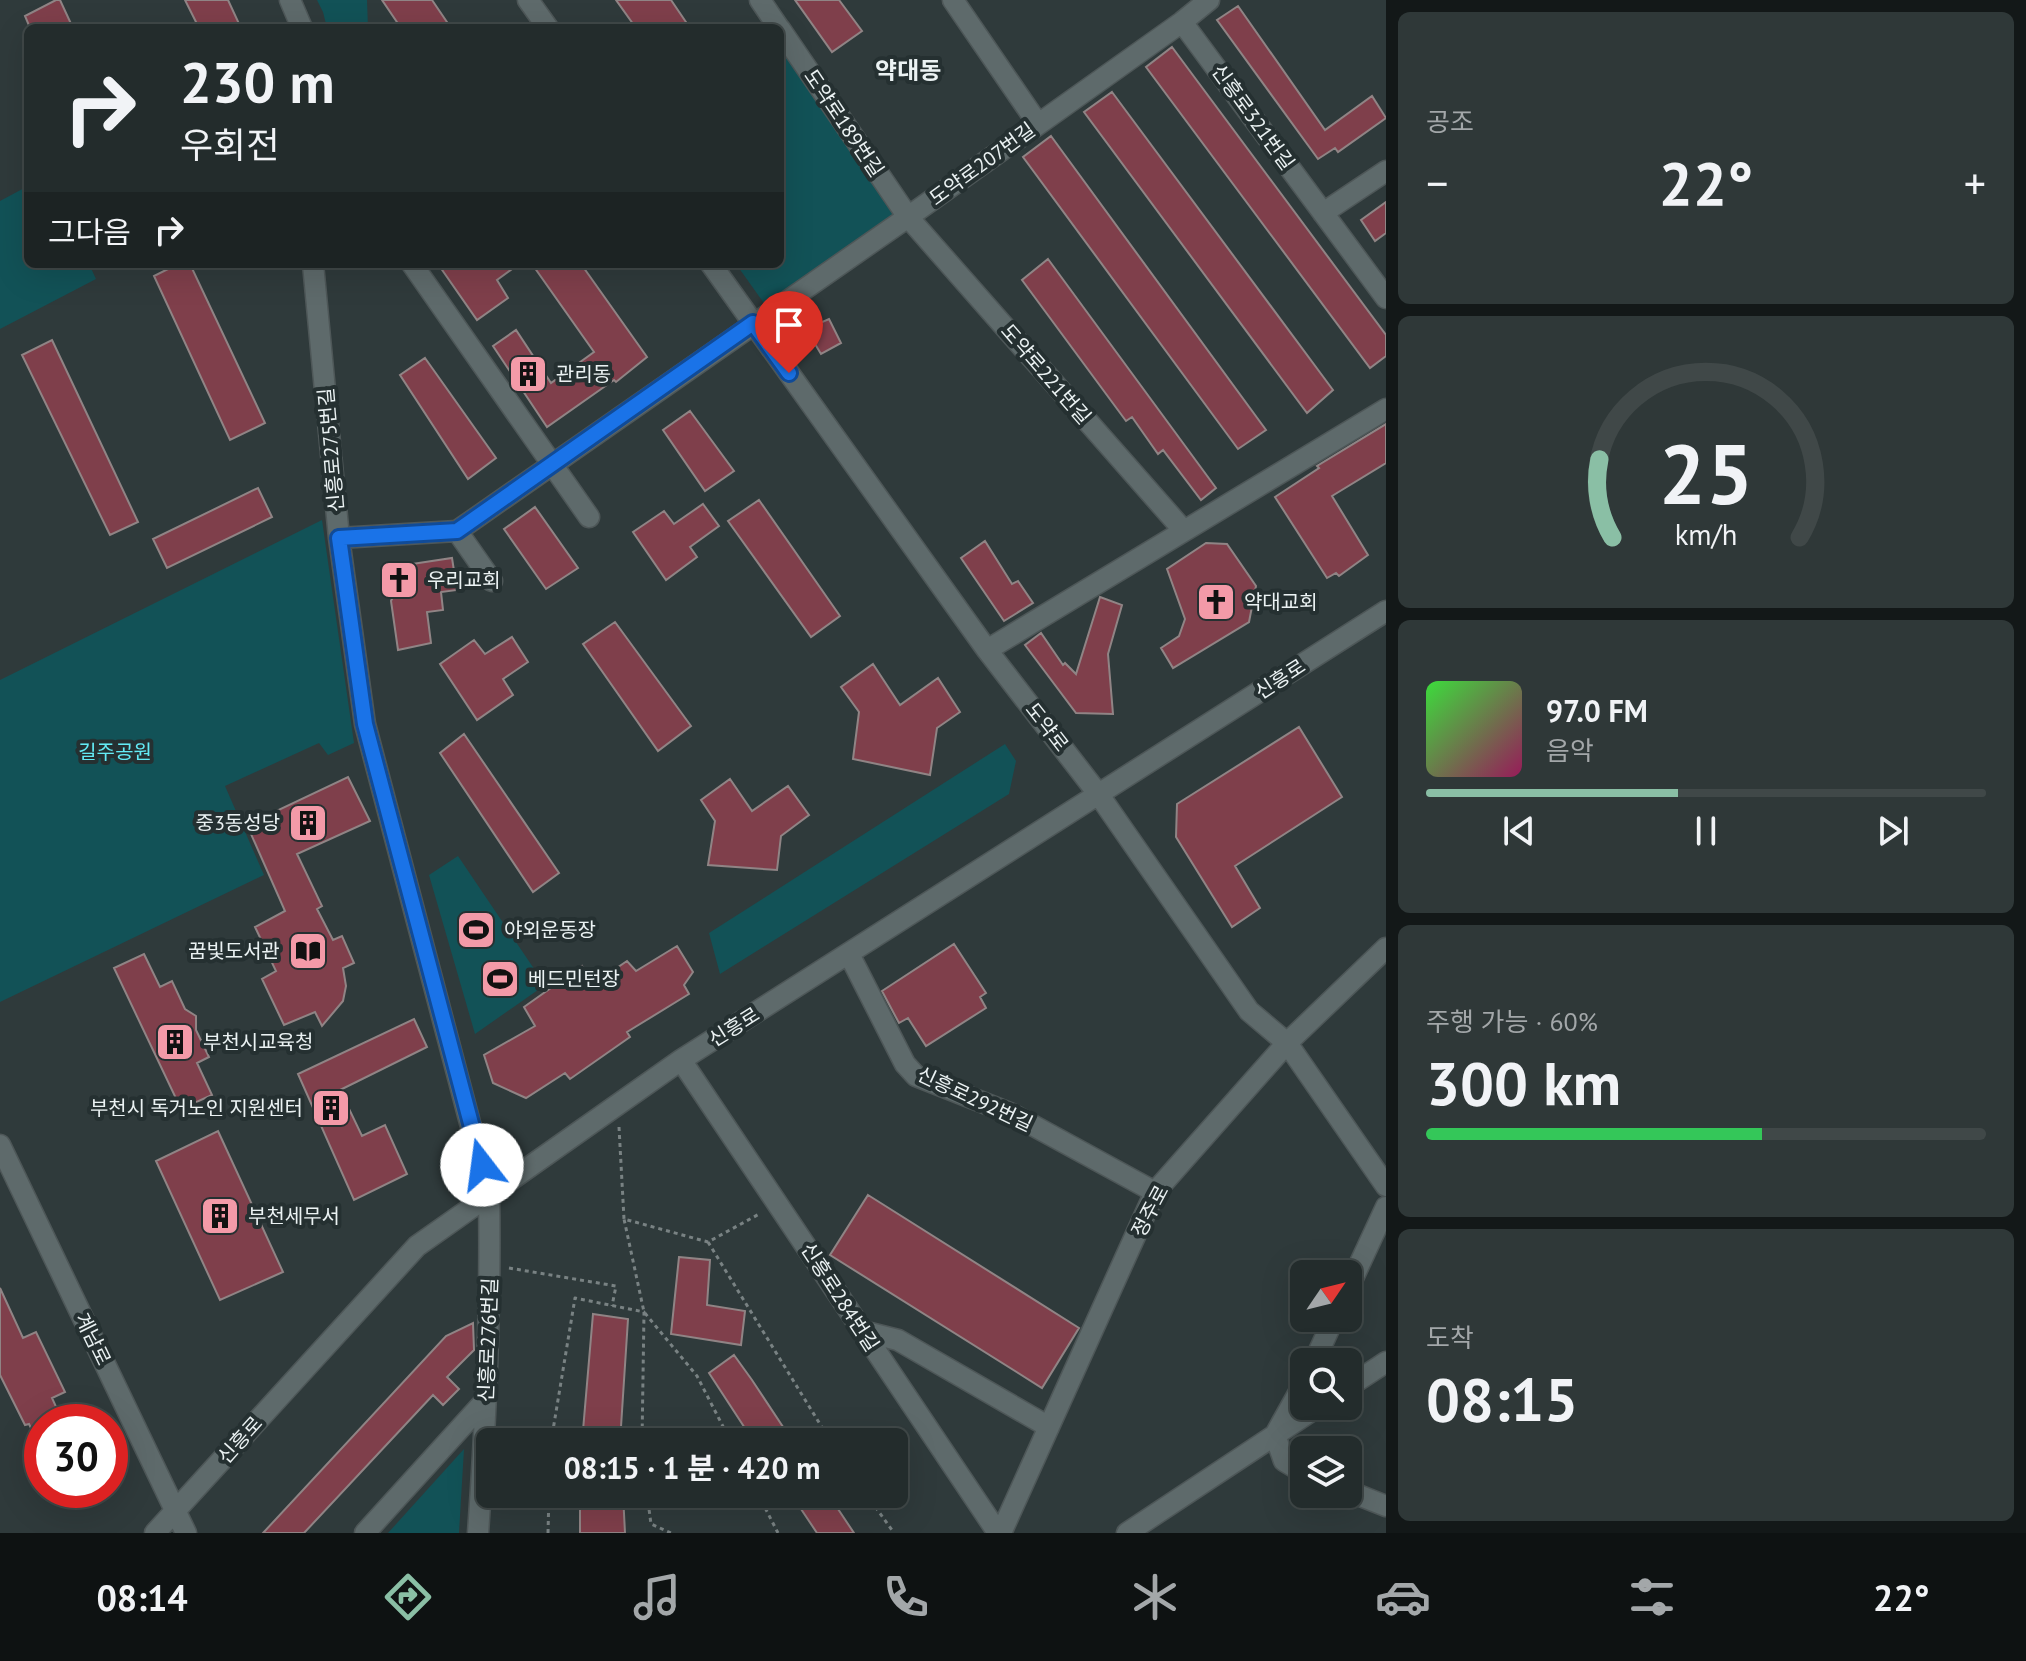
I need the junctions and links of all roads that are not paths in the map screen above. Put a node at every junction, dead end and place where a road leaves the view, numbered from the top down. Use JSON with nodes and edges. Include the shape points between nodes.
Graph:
{"nodes":[{"id":1,"x":290,"y":0,"type":"edge"},
{"id":2,"x":528,"y":0,"type":"edge"},
{"id":3,"x":760,"y":0,"type":"edge"},
{"id":4,"x":953,"y":0,"type":"edge"},
{"id":5,"x":1209,"y":0,"type":"edge"},
{"id":6,"x":1182,"y":22,"type":"junction"},
{"id":7,"x":300,"y":24,"type":"edge"},
{"id":8,"x":545,"y":24,"type":"edge"},
{"id":9,"x":774,"y":24,"type":"edge"},
{"id":10,"x":784,"y":39,"type":"edge"},
{"id":11,"x":1038,"y":124,"type":"junction"},
{"id":12,"x":1386,"y":171,"type":"edge"},
{"id":13,"x":1323,"y":213,"type":"junction"},
{"id":14,"x":908,"y":217,"type":"junction"},
{"id":15,"x":313,"y":268,"type":"edge"},
{"id":16,"x":415,"y":268,"type":"edge"},
{"id":17,"x":714,"y":268,"type":"edge"},
{"id":18,"x":1386,"y":298,"type":"edge"},
{"id":19,"x":753,"y":323,"type":"junction"},
{"id":20,"x":1386,"y":409,"type":"edge"},
{"id":21,"x":552,"y":465,"type":"junction"},
{"id":22,"x":589,"y":517,"type":"dead end"},
{"id":23,"x":457,"y":531,"type":"junction"},
{"id":24,"x":1184,"y":531,"type":"junction"},
{"id":25,"x":339,"y":538,"type":"junction"},
{"id":26,"x":492,"y":581,"type":"dead end"},
{"id":27,"x":1386,"y":611,"type":"edge"},
{"id":28,"x":987,"y":650,"type":"junction"},
{"id":29,"x":1099,"y":795,"type":"junction"},
{"id":30,"x":1386,"y":948,"type":"edge"},
{"id":31,"x":849,"y":954,"type":"junction"},
{"id":32,"x":1287,"y":1043,"type":"junction"},
{"id":33,"x":681,"y":1060,"type":"junction"},
{"id":34,"x":0,"y":1145,"type":"edge"},
{"id":35,"x":1386,"y":1186,"type":"edge"},
{"id":36,"x":1155,"y":1192,"type":"junction"},
{"id":37,"x":489,"y":1195,"type":"junction"},
{"id":38,"x":1386,"y":1207,"type":"edge"},
{"id":39,"x":1361,"y":1260,"type":"edge"},
{"id":40,"x":862,"y":1331,"type":"junction"},
{"id":41,"x":1386,"y":1362,"type":"edge"},
{"id":42,"x":1362,"y":1378,"type":"edge"},
{"id":43,"x":485,"y":1401,"type":"junction"},
{"id":44,"x":1290,"y":1408,"type":"edge"},
{"id":45,"x":1298,"y":1420,"type":"edge"},
{"id":46,"x":1049,"y":1427,"type":"junction"},
{"id":47,"x":1275,"y":1435,"type":"junction"},
{"id":48,"x":1290,"y":1465,"type":"edge"},
{"id":49,"x":1362,"y":1497,"type":"edge"},
{"id":50,"x":1386,"y":1506,"type":"edge"},
{"id":51,"x":175,"y":1511,"type":"junction"},
{"id":52,"x":155,"y":1533,"type":"edge"},
{"id":53,"x":186,"y":1533,"type":"edge"},
{"id":54,"x":365,"y":1533,"type":"edge"},
{"id":55,"x":478,"y":1533,"type":"edge"},
{"id":56,"x":999,"y":1533,"type":"edge"},
{"id":57,"x":1127,"y":1533,"type":"edge"}],
"edges":[{"from":1,"to":7,"type":"street"},
{"from":2,"to":8,"type":"street"},
{"from":3,"to":9,"type":"street","name":"도약로189번길"},
{"from":4,"to":11,"type":"street"},
{"from":5,"to":6,"type":"street","name":"도약로207번길"},
{"from":6,"to":11,"type":"street","name":"도약로207번길"},
{"from":6,"to":13,"type":"street","name":"신흥로321번길"},
{"from":10,"to":14,"type":"street","name":"도약로189번길"},
{"from":11,"to":14,"type":"street","name":"도약로207번길"},
{"from":12,"to":13,"type":"street"},
{"from":13,"to":18,"type":"street","name":"신흥로321번길"},
{"from":14,"to":19,"type":"street","name":"도약로207번길"},
{"from":14,"to":24,"type":"street","name":"도약로221번길"},
{"from":15,"to":25,"type":"street","name":"신흥로275번길"},
{"from":16,"to":21,"type":"street"},
{"from":17,"to":19,"type":"street","name":"도약로"},
{"from":19,"to":21,"type":"street","name":"도약로207번길"},
{"from":19,"to":28,"type":"street","name":"도약로"},
{"from":20,"to":24,"type":"street"},
{"from":21,"to":22,"type":"street"},
{"from":21,"to":23,"type":"street","name":"도약로207번길"},
{"from":23,"to":25,"type":"street"},
{"from":23,"to":26,"type":"street"},
{"from":24,"to":28,"type":"street"},
{"from":25,"to":37,"type":"street","name":"신흥로275번길","via":[[365,724]]},
{"from":27,"to":29,"type":"street","name":"신흥로"},
{"from":28,"to":29,"type":"street","name":"도약로"},
{"from":29,"to":31,"type":"street","name":"신흥로"},
{"from":29,"to":32,"type":"street","name":"도약로","via":[[1249,1011]]},
{"from":30,"to":32,"type":"street","name":"정주로"},
{"from":31,"to":33,"type":"street","name":"신흥로"},
{"from":31,"to":36,"type":"street","name":"신흥로292번길","via":[[916,1076],[1012,1114]]},
{"from":32,"to":35,"type":"street","name":"도약로"},
{"from":32,"to":36,"type":"street","name":"정주로"},
{"from":33,"to":37,"type":"street","name":"신흥로"},
{"from":33,"to":40,"type":"street","name":"신흥로284번길"},
{"from":34,"to":51,"type":"street","name":"계남로"},
{"from":36,"to":46,"type":"street","name":"정주로"},
{"from":37,"to":43,"type":"street","name":"신흥로276번길"},
{"from":37,"to":51,"type":"street","name":"신흥로","via":[[417,1246]]},
{"from":38,"to":39,"type":"street"},
{"from":40,"to":46,"type":"street","via":[[898,1340]]},
{"from":40,"to":56,"type":"street","name":"신흥로284번길"},
{"from":41,"to":42,"type":"street"},
{"from":43,"to":54,"type":"street"},
{"from":43,"to":55,"type":"street","name":"신흥로276번길"},
{"from":44,"to":47,"type":"street"},
{"from":45,"to":47,"type":"street"},
{"from":46,"to":56,"type":"street","name":"정주로"},
{"from":47,"to":48,"type":"street"},
{"from":47,"to":57,"type":"street"},
{"from":49,"to":50,"type":"street"},
{"from":51,"to":52,"type":"street","name":"신흥로"},
{"from":51,"to":53,"type":"street","name":"계남로"}]}
